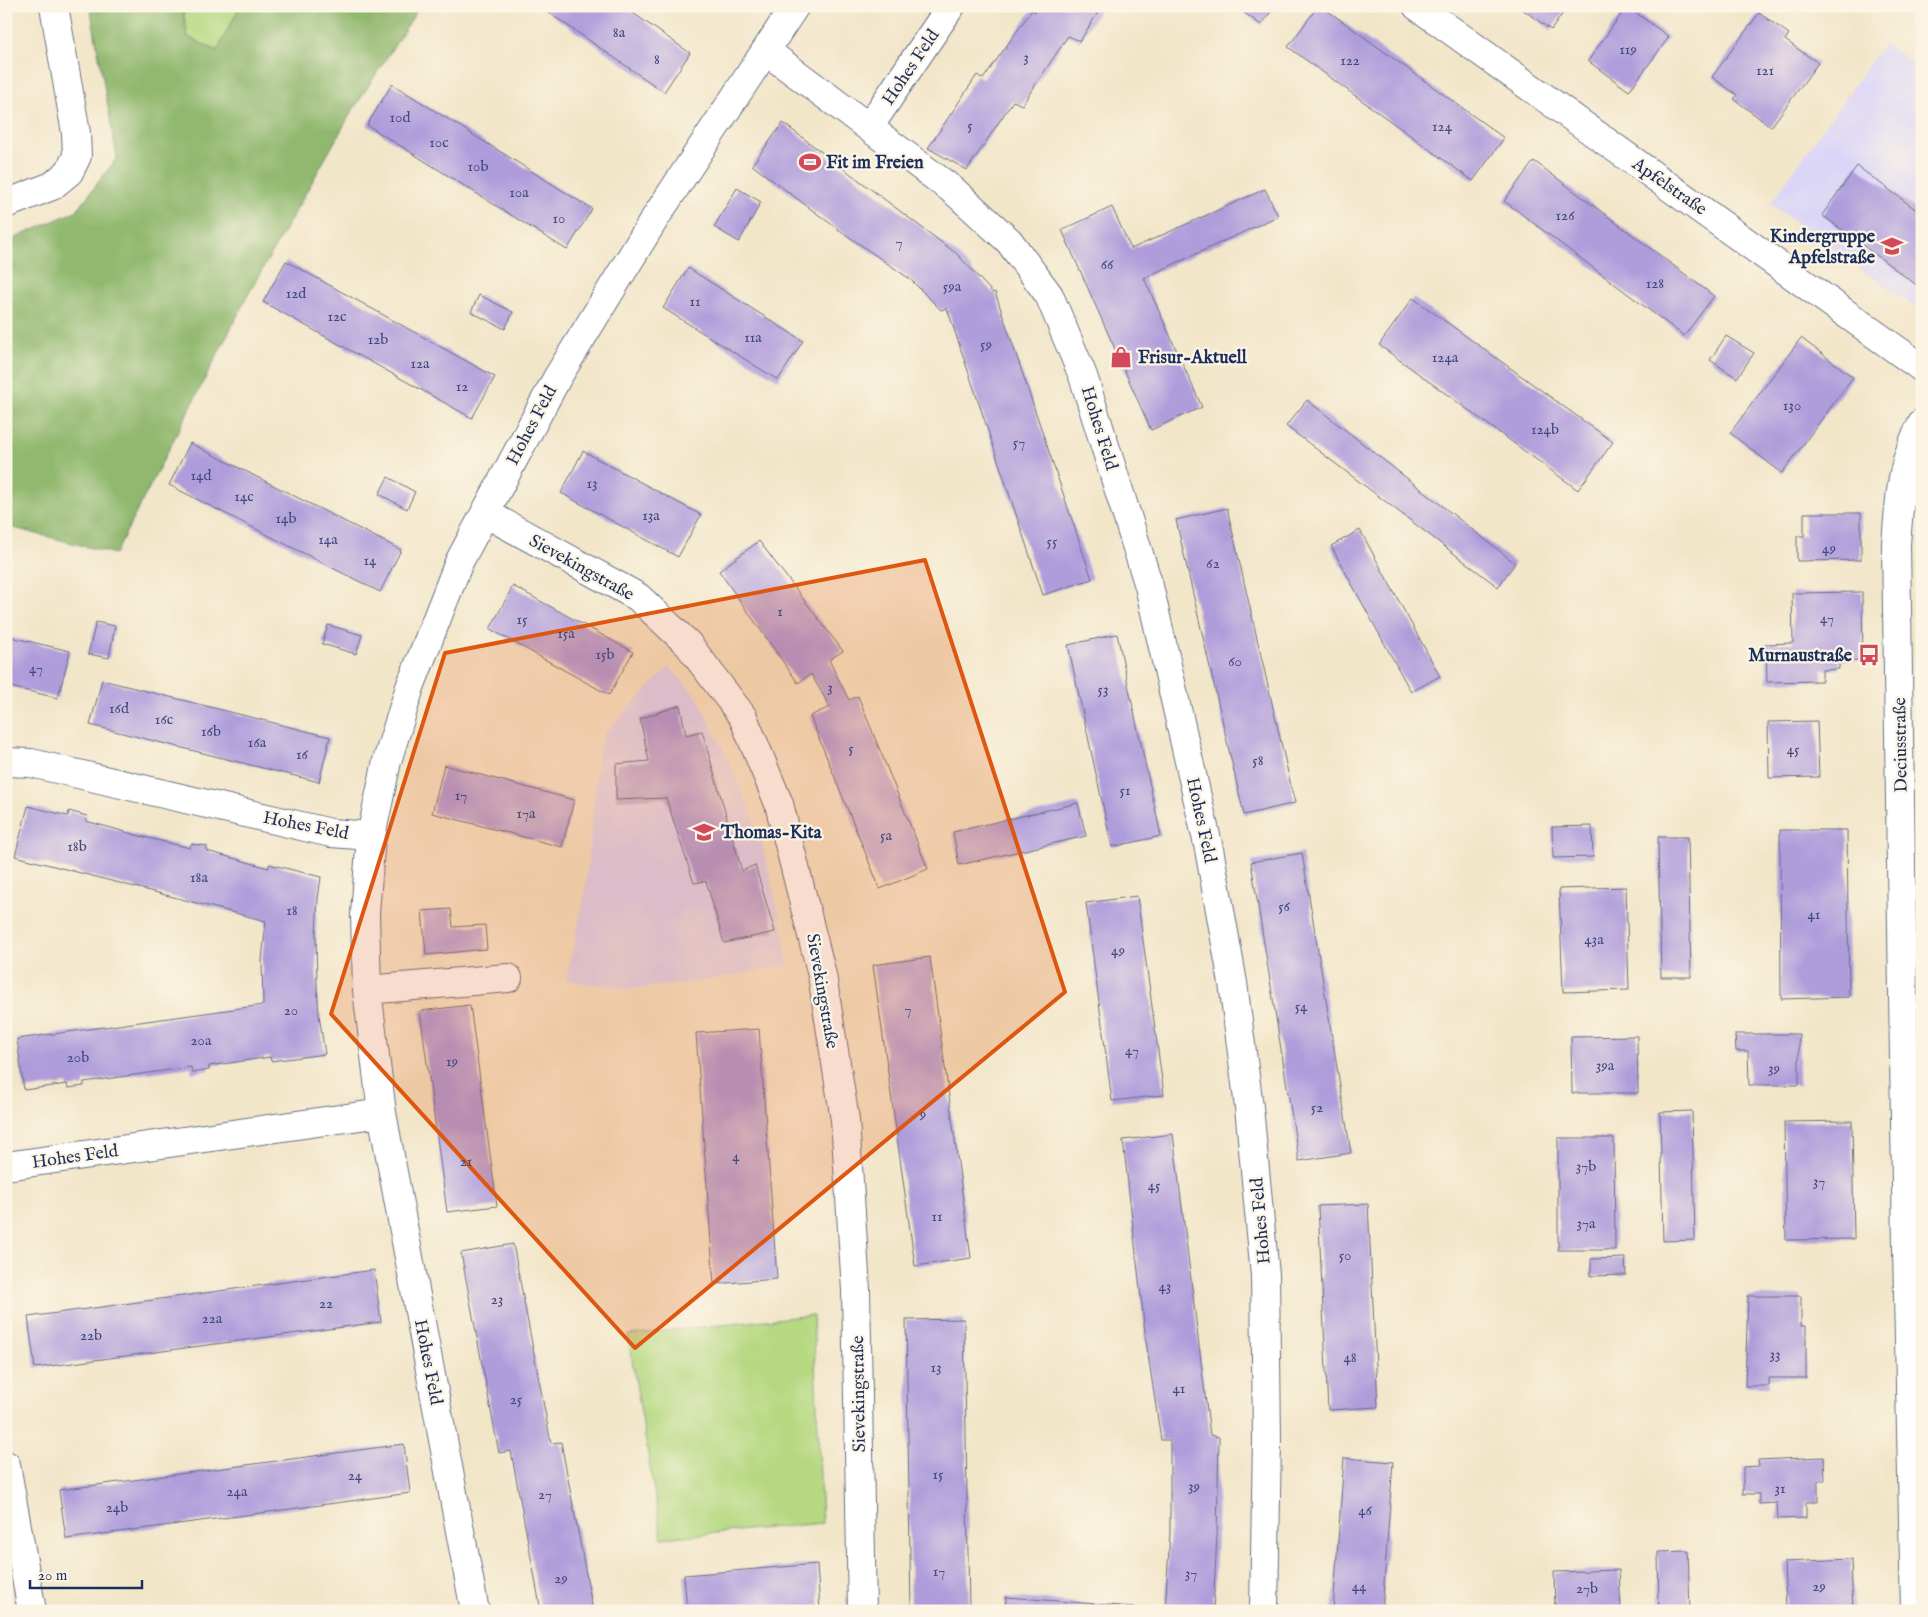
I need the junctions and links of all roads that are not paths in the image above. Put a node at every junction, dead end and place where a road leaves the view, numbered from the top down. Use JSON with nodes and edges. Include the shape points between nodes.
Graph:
{"nodes":[{"id":1,"x":54,"y":6,"type":"edge"},
{"id":2,"x":795,"y":6,"type":"edge"},
{"id":3,"x":951,"y":6,"type":"edge"},
{"id":4,"x":1417,"y":6,"type":"edge"},
{"id":5,"x":766,"y":51,"type":"junction"},
{"id":6,"x":869,"y":127,"type":"junction"},
{"id":7,"x":6,"y":183,"type":"edge"},
{"id":8,"x":41,"y":191,"type":"junction"},
{"id":9,"x":6,"y":204,"type":"edge"},
{"id":10,"x":1922,"y":368,"type":"edge"},
{"id":11,"x":1922,"y":423,"type":"edge"},
{"id":12,"x":485,"y":513,"type":"junction"},
{"id":13,"x":6,"y":762,"type":"edge"},
{"id":14,"x":371,"y":836,"type":"junction"},
{"id":15,"x":508,"y":978,"type":"dead end"},
{"id":16,"x":367,"y":990,"type":"junction"},
{"id":17,"x":382,"y":1113,"type":"junction"},
{"id":18,"x":6,"y":1166,"type":"edge"},
{"id":19,"x":6,"y":1466,"type":"edge"},
{"id":20,"x":32,"y":1611,"type":"edge"},
{"id":21,"x":475,"y":1611,"type":"edge"},
{"id":22,"x":862,"y":1611,"type":"edge"},
{"id":23,"x":1264,"y":1611,"type":"edge"},
{"id":24,"x":1915,"y":1611,"type":"edge"}],
"edges":[{"from":1,"to":8,"type":"street","via":[[77,156],[68,172]]},
{"from":2,"to":5,"type":"street","name":"Hohes Feld"},
{"from":3,"to":6,"type":"street","name":"Hohes Feld"},
{"from":4,"to":10,"type":"street","name":"Apfelstraße"},
{"from":5,"to":6,"type":"street","name":"Hohes Feld"},
{"from":5,"to":12,"type":"street","name":"Hohes Feld","via":[[657,214],[557,378]]},
{"from":6,"to":23,"type":"street","name":"Hohes Feld","via":[[954,192],[1009,242],[1049,295],[1083,376],[1150,586],[1209,849],[1233,983],[1249,1107],[1265,1275]]},
{"from":7,"to":8,"type":"street"},
{"from":8,"to":9,"type":"street"},
{"from":11,"to":24,"type":"street","name":"Deciusstraße","via":[[1901,480],[1896,544]]},
{"from":12,"to":14,"type":"street","name":"Hohes Feld","via":[[459,562],[410,687],[386,761]]},
{"from":12,"to":22,"type":"street","name":"Sievekingstraße","via":[[638,597],[688,644],[743,717],[779,804],[822,976],[845,1120],[856,1290]]},
{"from":13,"to":14,"type":"street","name":"Hohes Feld","via":[[31,763],[331,832]]},
{"from":14,"to":16,"type":"street","name":"Hohes Feld","via":[[365,914]]},
{"from":15,"to":16,"type":"street"},
{"from":16,"to":17,"type":"street","name":"Hohes Feld"},
{"from":17,"to":18,"type":"street","name":"Hohes Feld"},
{"from":17,"to":21,"type":"street","name":"Hohes Feld"},
{"from":19,"to":20,"type":"street"}]}
